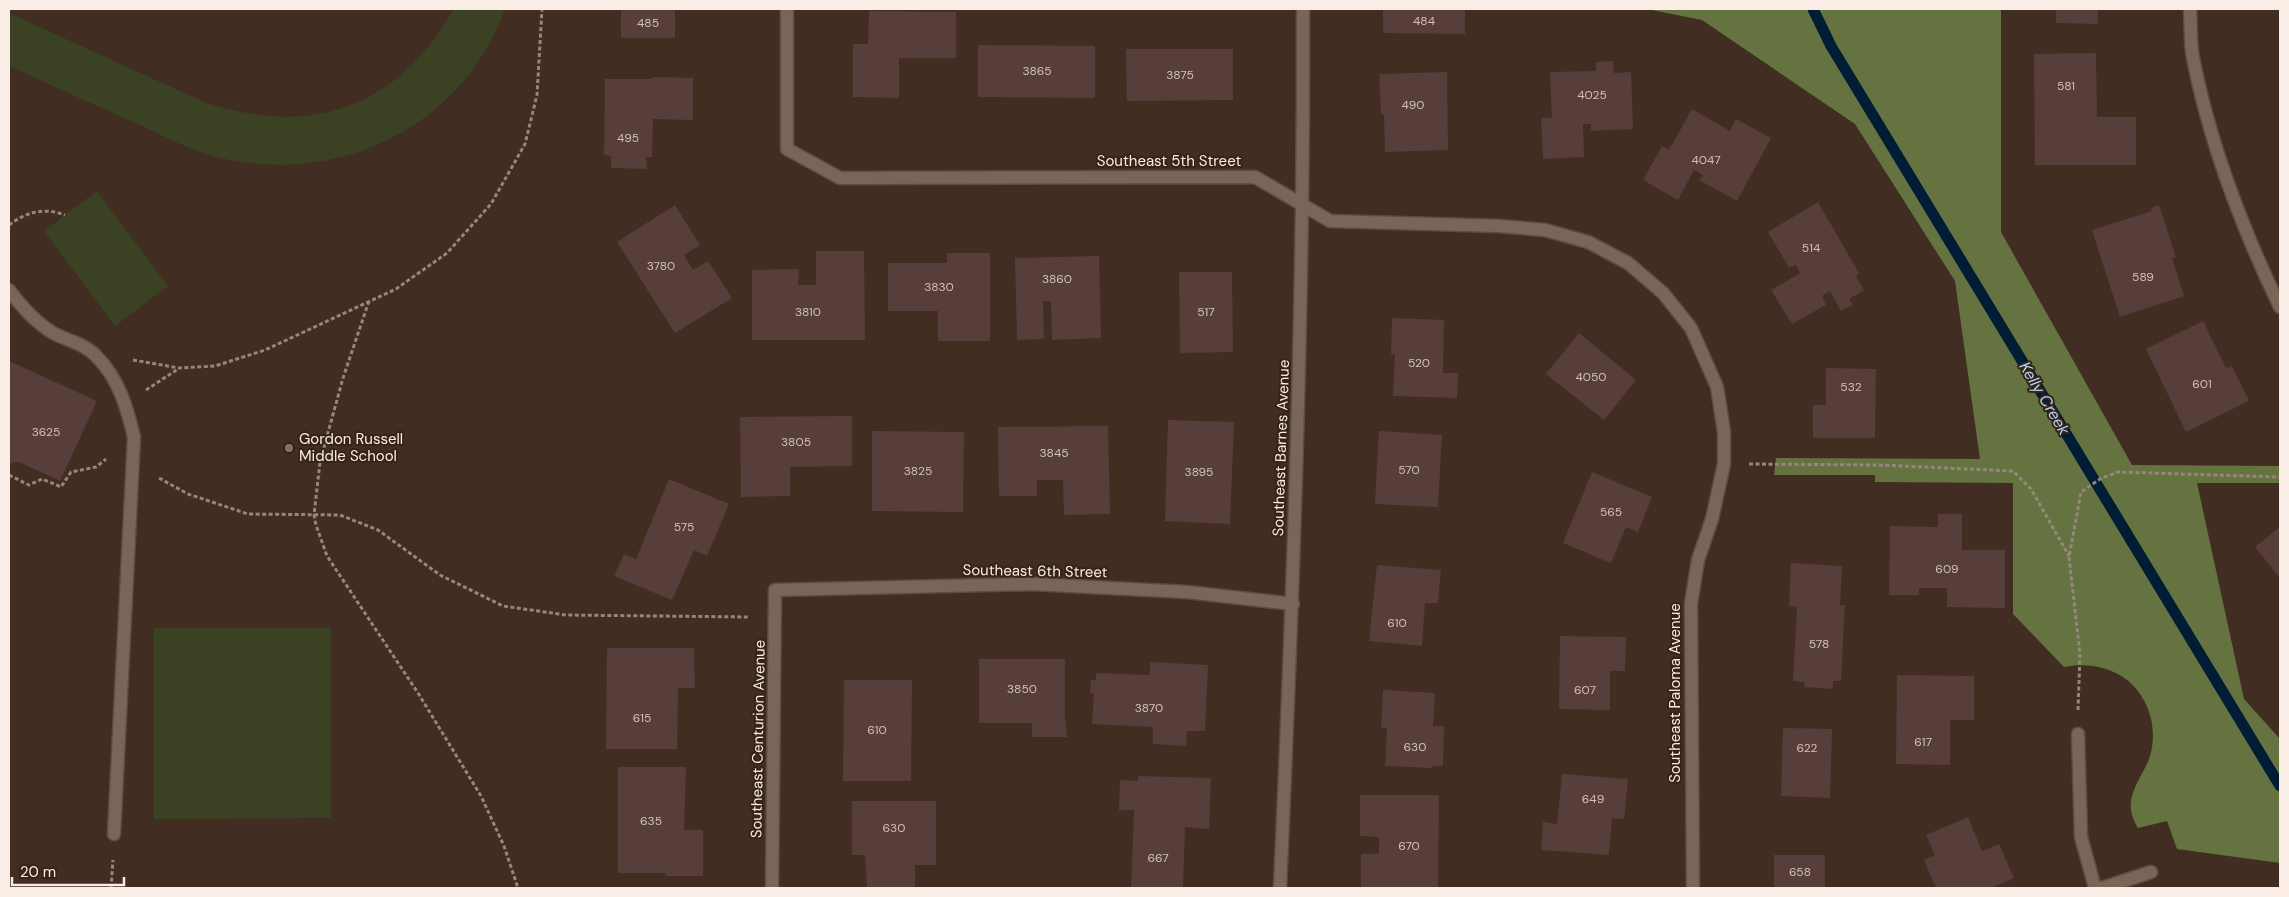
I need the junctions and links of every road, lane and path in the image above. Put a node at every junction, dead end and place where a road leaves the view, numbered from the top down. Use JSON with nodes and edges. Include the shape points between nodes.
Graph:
{"nodes":[{"id":1,"x":542,"y":9,"type":"edge"},
{"id":2,"x":787,"y":9,"type":"edge"},
{"id":3,"x":1304,"y":9,"type":"edge"},
{"id":4,"x":2190,"y":9,"type":"edge"},
{"id":5,"x":1304,"y":206,"type":"junction"},
{"id":6,"x":65,"y":215,"type":"dead end"},
{"id":7,"x":9,"y":225,"type":"edge"},
{"id":8,"x":9,"y":290,"type":"edge"},
{"id":9,"x":370,"y":301,"type":"junction"},
{"id":10,"x":2280,"y":307,"type":"edge"},
{"id":11,"x":1691,"y":328,"type":"joint"},
{"id":12,"x":97,"y":356,"type":"junction"},
{"id":13,"x":179,"y":368,"type":"junction"},
{"id":14,"x":128,"y":414,"type":"junction"},
{"id":15,"x":134,"y":437,"type":"junction"},
{"id":16,"x":108,"y":458,"type":"dead end"},
{"id":17,"x":1724,"y":464,"type":"junction"},
{"id":18,"x":9,"y":475,"type":"edge"},
{"id":19,"x":2280,"y":477,"type":"edge"},
{"id":20,"x":314,"y":515,"type":"junction"},
{"id":21,"x":2069,"y":557,"type":"junction"},
{"id":22,"x":775,"y":590,"type":"joint"},
{"id":23,"x":1293,"y":604,"type":"junction"},
{"id":24,"x":775,"y":618,"type":"junction"},
{"id":25,"x":2078,"y":734,"type":"joint"},
{"id":26,"x":114,"y":834,"type":"dead end"},
{"id":27,"x":2151,"y":872,"type":"dead end"},
{"id":28,"x":518,"y":888,"type":"edge"},
{"id":29,"x":772,"y":888,"type":"edge"},
{"id":30,"x":1280,"y":888,"type":"edge"},
{"id":31,"x":1693,"y":888,"type":"edge"},
{"id":32,"x":2095,"y":888,"type":"edge"},
{"id":33,"x":2102,"y":888,"type":"edge"}],
"edges":[{"from":1,"to":9,"type":"path","via":[[537,95],[525,144],[491,204],[447,253],[396,289]]},
{"from":2,"to":5,"type":"street","name":"Southeast 5th Street","via":[[787,149],[840,178],[1255,177]]},
{"from":3,"to":5,"type":"street","name":"Southeast Barnes Avenue"},
{"from":4,"to":10,"type":"street","via":[[2193,57],[2218,156],[2255,255]]},
{"from":5,"to":11,"type":"street","name":"Southeast 5th Street","via":[[1330,221],[1499,226],[1545,230],[1588,242],[1628,263],[1663,293]]},
{"from":5,"to":23,"type":"street","name":"Southeast Barnes Avenue"},
{"from":6,"to":7,"type":"path","via":[[54,210],[42,210]]},
{"from":8,"to":12,"type":"street","via":[[23,309],[53,333],[78,343]]},
{"from":9,"to":13,"type":"path","via":[[265,350],[215,366]]},
{"from":9,"to":20,"type":"path","via":[[343,378],[320,462]]},
{"from":11,"to":17,"type":"street","name":"Southeast Paloma Avenue","via":[[1717,387],[1724,432]]},
{"from":12,"to":13,"type":"path"},
{"from":12,"to":14,"type":"street","via":[[118,384]]},
{"from":13,"to":14,"type":"path","via":[[144,391]]},
{"from":14,"to":15,"type":"street"},
{"from":15,"to":20,"type":"path","via":[[160,480],[188,494],[248,514]]},
{"from":15,"to":26,"type":"street"},
{"from":16,"to":18,"type":"path","via":[[96,467],[71,472],[61,487],[42,479],[29,486]]},
{"from":17,"to":21,"type":"path","via":[[1879,465],[2013,471],[2031,489]]},
{"from":17,"to":31,"type":"street","name":"Southeast Paloma Avenue","via":[[1712,519],[1698,560],[1691,604]]},
{"from":19,"to":21,"type":"path","via":[[2118,472],[2081,492]]},
{"from":20,"to":24,"type":"path","via":[[340,515],[378,530],[440,575],[503,606],[566,615]]},
{"from":20,"to":28,"type":"path","via":[[327,556],[418,693],[481,796],[504,846]]},
{"from":21,"to":25,"type":"path","via":[[2080,654]]},
{"from":22,"to":23,"type":"street","name":"Southeast 6th Street","via":[[1032,584],[1187,592]]},
{"from":22,"to":24,"type":"street","name":"Southeast Centurion Avenue"},
{"from":23,"to":30,"type":"street","name":"Southeast Barnes Avenue"},
{"from":24,"to":29,"type":"street","name":"Southeast Centurion Avenue"},
{"from":25,"to":32,"type":"street","via":[[2081,837]]},
{"from":27,"to":33,"type":"street"}]}
